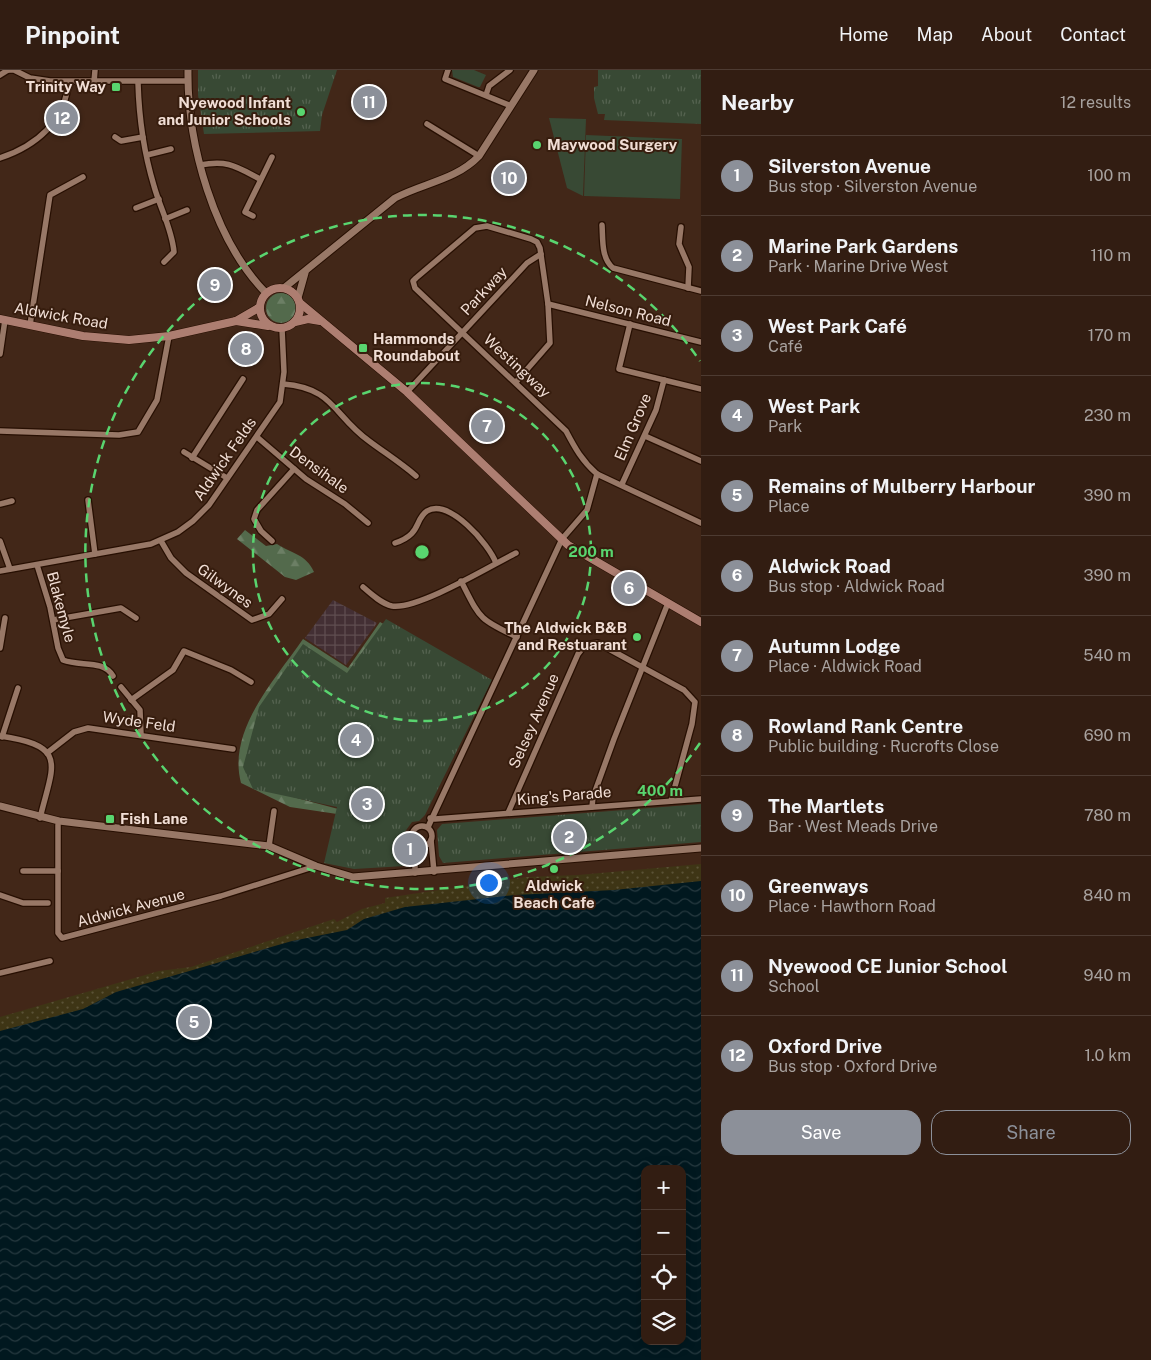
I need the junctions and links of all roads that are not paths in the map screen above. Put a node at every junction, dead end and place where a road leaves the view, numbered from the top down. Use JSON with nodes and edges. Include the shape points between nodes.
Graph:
{"nodes":[{"id":1,"x":8,"y":70,"type":"edge"},
{"id":2,"x":95,"y":70,"type":"edge"},
{"id":3,"x":188,"y":70,"type":"edge"},
{"id":4,"x":448,"y":70,"type":"edge"},
{"id":5,"x":510,"y":70,"type":"edge"},
{"id":6,"x":534,"y":70,"type":"edge"},
{"id":7,"x":0,"y":74,"type":"edge"},
{"id":8,"x":188,"y":81,"type":"junction"},
{"id":9,"x":68,"y":82,"type":"junction"},
{"id":10,"x":94,"y":82,"type":"junction"},
{"id":11,"x":138,"y":82,"type":"junction"},
{"id":12,"x":486,"y":95,"type":"junction"},
{"id":13,"x":511,"y":106,"type":"junction"},
{"id":14,"x":427,"y":124,"type":"dead end"},
{"id":15,"x":144,"y":136,"type":"junction"},
{"id":16,"x":115,"y":137,"type":"dead end"},
{"id":17,"x":171,"y":149,"type":"dead end"},
{"id":18,"x":147,"y":155,"type":"junction"},
{"id":19,"x":479,"y":156,"type":"junction"},
{"id":20,"x":272,"y":157,"type":"dead end"},
{"id":21,"x":0,"y":158,"type":"edge"},
{"id":22,"x":200,"y":164,"type":"junction"},
{"id":23,"x":83,"y":176,"type":"dead end"},
{"id":24,"x":260,"y":179,"type":"junction"},
{"id":25,"x":159,"y":199,"type":"junction"},
{"id":26,"x":136,"y":208,"type":"dead end"},
{"id":27,"x":187,"y":210,"type":"dead end"},
{"id":28,"x":253,"y":216,"type":"dead end"},
{"id":29,"x":165,"y":219,"type":"junction"},
{"id":30,"x":602,"y":225,"type":"dead end"},
{"id":31,"x":681,"y":227,"type":"dead end"},
{"id":32,"x":541,"y":254,"type":"junction"},
{"id":33,"x":164,"y":262,"type":"dead end"},
{"id":34,"x":305,"y":273,"type":"junction"},
{"id":35,"x":284,"y":288,"type":"junction"},
{"id":36,"x":688,"y":288,"type":"junction"},
{"id":37,"x":701,"y":291,"type":"edge"},
{"id":38,"x":266,"y":294,"type":"junction"},
{"id":39,"x":299,"y":300,"type":"junction"},
{"id":40,"x":548,"y":304,"type":"junction"},
{"id":41,"x":260,"y":306,"type":"junction"},
{"id":42,"x":3,"y":319,"type":"edge"},
{"id":43,"x":236,"y":321,"type":"junction"},
{"id":44,"x":320,"y":321,"type":"junction"},
{"id":45,"x":295,"y":322,"type":"junction"},
{"id":46,"x":630,"y":324,"type":"junction"},
{"id":47,"x":30,"y":325,"type":"junction"},
{"id":48,"x":269,"y":326,"type":"junction"},
{"id":49,"x":282,"y":329,"type":"junction"},
{"id":50,"x":462,"y":332,"type":"junction"},
{"id":51,"x":169,"y":336,"type":"junction"},
{"id":52,"x":701,"y":342,"type":"edge"},
{"id":53,"x":0,"y":354,"type":"edge"},
{"id":54,"x":243,"y":379,"type":"dead end"},
{"id":55,"x":664,"y":380,"type":"junction"},
{"id":56,"x":516,"y":382,"type":"junction"},
{"id":57,"x":283,"y":384,"type":"junction"},
{"id":58,"x":701,"y":389,"type":"edge"},
{"id":59,"x":407,"y":392,"type":"junction"},
{"id":60,"x":0,"y":431,"type":"edge"},
{"id":61,"x":646,"y":436,"type":"junction"},
{"id":62,"x":256,"y":437,"type":"junction"},
{"id":63,"x":184,"y":452,"type":"dead end"},
{"id":64,"x":192,"y":458,"type":"junction"},
{"id":65,"x":701,"y":460,"type":"edge"},
{"id":66,"x":294,"y":469,"type":"junction"},
{"id":67,"x":597,"y":474,"type":"junction"},
{"id":68,"x":416,"y":476,"type":"dead end"},
{"id":69,"x":227,"y":478,"type":"junction"},
{"id":70,"x":622,"y":484,"type":"junction"},
{"id":71,"x":88,"y":500,"type":"dead end"},
{"id":72,"x":12,"y":501,"type":"dead end"},
{"id":73,"x":0,"y":504,"type":"edge"},
{"id":74,"x":368,"y":523,"type":"dead end"},
{"id":75,"x":701,"y":523,"type":"edge"},
{"id":76,"x":562,"y":539,"type":"junction"},
{"id":77,"x":0,"y":540,"type":"edge"},
{"id":78,"x":161,"y":540,"type":"junction"},
{"id":79,"x":272,"y":540,"type":"dead end"},
{"id":80,"x":395,"y":543,"type":"dead end"},
{"id":81,"x":516,"y":553,"type":"dead end"},
{"id":82,"x":95,"y":554,"type":"junction"},
{"id":83,"x":496,"y":563,"type":"junction"},
{"id":84,"x":37,"y":565,"type":"junction"},
{"id":85,"x":10,"y":569,"type":"junction"},
{"id":86,"x":0,"y":571,"type":"edge"},
{"id":87,"x":461,"y":581,"type":"junction"},
{"id":88,"x":363,"y":587,"type":"dead end"},
{"id":89,"x":282,"y":599,"type":"dead end"},
{"id":90,"x":668,"y":603,"type":"junction"},
{"id":91,"x":5,"y":618,"type":"dead end"},
{"id":92,"x":136,"y":618,"type":"dead end"},
{"id":93,"x":53,"y":620,"type":"junction"},
{"id":94,"x":701,"y":622,"type":"edge"},
{"id":95,"x":517,"y":637,"type":"junction"},
{"id":96,"x":189,"y":645,"type":"dead end"},
{"id":97,"x":0,"y":648,"type":"edge"},
{"id":98,"x":184,"y":651,"type":"junction"},
{"id":99,"x":643,"y":666,"type":"junction"},
{"id":100,"x":113,"y":676,"type":"dead end"},
{"id":101,"x":251,"y":682,"type":"dead end"},
{"id":102,"x":120,"y":687,"type":"dead end"},
{"id":103,"x":18,"y":688,"type":"dead end"},
{"id":104,"x":131,"y":700,"type":"junction"},
{"id":105,"x":141,"y":734,"type":"junction"},
{"id":106,"x":1,"y":736,"type":"edge"},
{"id":107,"x":233,"y":749,"type":"dead end"},
{"id":108,"x":47,"y":753,"type":"junction"},
{"id":109,"x":701,"y":799,"type":"edge"},
{"id":110,"x":671,"y":800,"type":"junction"},
{"id":111,"x":0,"y":806,"type":"edge"},
{"id":112,"x":592,"y":806,"type":"junction"},
{"id":113,"x":274,"y":811,"type":"dead end"},
{"id":114,"x":508,"y":814,"type":"junction"},
{"id":115,"x":40,"y":818,"type":"junction"},
{"id":116,"x":430,"y":818,"type":"junction"},
{"id":117,"x":58,"y":824,"type":"dead end"},
{"id":118,"x":428,"y":827,"type":"junction"},
{"id":119,"x":431,"y":840,"type":"junction"},
{"id":120,"x":415,"y":843,"type":"junction"},
{"id":121,"x":269,"y":846,"type":"junction"},
{"id":122,"x":701,"y":848,"type":"edge"},
{"id":123,"x":316,"y":866,"type":"junction"},
{"id":124,"x":23,"y":871,"type":"dead end"},
{"id":125,"x":58,"y":871,"type":"junction"},
{"id":126,"x":434,"y":872,"type":"junction"},
{"id":127,"x":415,"y":873,"type":"junction"},
{"id":128,"x":0,"y":895,"type":"edge"},
{"id":129,"x":48,"y":903,"type":"dead end"},
{"id":130,"x":50,"y":961,"type":"dead end"},
{"id":131,"x":0,"y":974,"type":"edge"}],
"edges":[{"from":1,"to":7,"type":"street"},
{"from":1,"to":9,"type":"street","via":[[30,78]]},
{"from":2,"to":10,"type":"street"},
{"from":3,"to":8,"type":"street"},
{"from":4,"to":12,"type":"street","via":[[445,79]]},
{"from":5,"to":12,"type":"street","via":[[490,86]]},
{"from":6,"to":13,"type":"street"},
{"from":8,"to":11,"type":"street"},
{"from":8,"to":22,"type":"street"},
{"from":9,"to":10,"type":"street"},
{"from":9,"to":21,"type":"street","via":[[64,108],[49,129],[27,146]]},
{"from":10,"to":11,"type":"street"},
{"from":11,"to":15,"type":"street"},
{"from":12,"to":13,"type":"street"},
{"from":13,"to":19,"type":"street"},
{"from":14,"to":19,"type":"street"},
{"from":15,"to":16,"type":"street","via":[[121,140]]},
{"from":15,"to":18,"type":"street"},
{"from":17,"to":18,"type":"street"},
{"from":18,"to":25,"type":"street"},
{"from":19,"to":34,"type":"street","via":[[462,171],[395,198]]},
{"from":20,"to":24,"type":"street"},
{"from":22,"to":24,"type":"street","via":[[228,164]]},
{"from":22,"to":38,"type":"street","via":[[214,208],[244,268]]},
{"from":23,"to":47,"type":"street","via":[[50,195]]},
{"from":24,"to":28,"type":"street","via":[[245,212]]},
{"from":25,"to":26,"type":"street"},
{"from":25,"to":29,"type":"street"},
{"from":27,"to":29,"type":"street"},
{"from":29,"to":33,"type":"street","via":[[174,252]]},
{"from":30,"to":36,"type":"street","via":[[605,257],[613,268]]},
{"from":31,"to":36,"type":"street","via":[[679,244],[689,267]]},
{"from":32,"to":40,"type":"street"},
{"from":32,"to":50,"type":"street","name":"Parkway","via":[[533,257]]},
{"from":32,"to":50,"type":"street","name":"Westingway","via":[[537,242],[531,239],[480,226],[413,282],[414,288]]},
{"from":34,"to":35,"type":"street"},
{"from":34,"to":39,"type":"street"},
{"from":35,"to":38,"type":"main road"},
{"from":35,"to":39,"type":"main road"},
{"from":36,"to":37,"type":"street"},
{"from":38,"to":41,"type":"main road"},
{"from":39,"to":44,"type":"main road"},
{"from":39,"to":45,"type":"main road","via":[[300,314]]},
{"from":40,"to":46,"type":"street","name":"Nelson Road"},
{"from":40,"to":56,"type":"street","via":[[549,346]]},
{"from":41,"to":43,"type":"main road"},
{"from":41,"to":48,"type":"main road","via":[[261,316]]},
{"from":42,"to":47,"type":"main road","name":"Aldwick Road"},
{"from":42,"to":53,"type":"street"},
{"from":43,"to":48,"type":"main road"},
{"from":43,"to":51,"type":"main road","name":"Aldwick Road"},
{"from":44,"to":45,"type":"main road"},
{"from":44,"to":59,"type":"main road"},
{"from":45,"to":49,"type":"main road"},
{"from":46,"to":52,"type":"street","name":"Nelson Road"},
{"from":46,"to":55,"type":"street","via":[[619,369]]},
{"from":47,"to":51,"type":"main road","name":"Aldwick Road","via":[[108,339]]},
{"from":48,"to":49,"type":"main road"},
{"from":49,"to":57,"type":"street","name":"Aldwick Felds"},
{"from":50,"to":56,"type":"street","name":"Westingway"},
{"from":50,"to":59,"type":"street","name":"Parkway"},
{"from":51,"to":60,"type":"street","via":[[157,400],[138,432],[120,435]]},
{"from":54,"to":64,"type":"street"},
{"from":55,"to":58,"type":"street"},
{"from":55,"to":61,"type":"street","name":"Elm Grove"},
{"from":56,"to":67,"type":"street","name":"Westingway","via":[[566,430],[580,459]]},
{"from":57,"to":62,"type":"street","name":"Aldwick Felds","via":[[280,402]]},
{"from":57,"to":68,"type":"street","via":[[302,385],[326,397],[369,441]]},
{"from":59,"to":76,"type":"main road"},
{"from":61,"to":65,"type":"street"},
{"from":61,"to":70,"type":"street","name":"Elm Grove"},
{"from":62,"to":66,"type":"street","name":"Densihale"},
{"from":62,"to":69,"type":"street","name":"Aldwick Felds"},
{"from":63,"to":64,"type":"street"},
{"from":64,"to":69,"type":"street"},
{"from":66,"to":74,"type":"street","name":"Densihale"},
{"from":66,"to":79,"type":"street","via":[[257,510],[254,519]]},
{"from":67,"to":70,"type":"street"},
{"from":67,"to":76,"type":"street","via":[[587,510]]},
{"from":69,"to":78,"type":"street","name":"Aldwick Felds","via":[[205,510],[178,532]]},
{"from":70,"to":75,"type":"street"},
{"from":71,"to":82,"type":"street"},
{"from":72,"to":73,"type":"street"},
{"from":76,"to":90,"type":"main road"},
{"from":76,"to":95,"type":"street"},
{"from":77,"to":85,"type":"street"},
{"from":78,"to":82,"type":"street","name":"Aldwick Felds"},
{"from":78,"to":89,"type":"street","name":"Gilwynes","via":[[171,558],[186,573],[252,620],[269,614]]},
{"from":80,"to":83,"type":"street","via":[[408,539],[425,512],[444,508],[482,540]]},
{"from":81,"to":83,"type":"street"},
{"from":82,"to":84,"type":"street","name":"Aldwick Felds"},
{"from":83,"to":87,"type":"street"},
{"from":84,"to":85,"type":"street","name":"Aldwick Felds"},
{"from":84,"to":93,"type":"street","name":"Blakemyle"},
{"from":85,"to":86,"type":"street","name":"Aldwick Felds"},
{"from":87,"to":88,"type":"street","via":[[408,605],[392,606],[375,598]]},
{"from":87,"to":95,"type":"street","via":[[481,618]]},
{"from":90,"to":94,"type":"main road"},
{"from":90,"to":99,"type":"street"},
{"from":91,"to":97,"type":"street"},
{"from":92,"to":93,"type":"street","via":[[121,608]]},
{"from":93,"to":100,"type":"street","name":"Blakemyle","via":[[63,660],[74,664],[102,665]]},
{"from":95,"to":116,"type":"street"},
{"from":96,"to":98,"type":"street"},
{"from":98,"to":101,"type":"street"},
{"from":98,"to":104,"type":"street","via":[[173,670]]},
{"from":99,"to":110,"type":"street","via":[[684,690],[696,702]]},
{"from":99,"to":112,"type":"street"},
{"from":99,"to":114,"type":"street","name":"Selsey Avenue","via":[[598,643],[585,645],[578,654]]},
{"from":102,"to":104,"type":"street"},
{"from":103,"to":106,"type":"street"},
{"from":104,"to":105,"type":"street","via":[[140,710]]},
{"from":105,"to":107,"type":"street","name":"Wyde Feld"},
{"from":105,"to":108,"type":"street","name":"Wyde Feld","via":[[88,728],[74,732]]},
{"from":106,"to":108,"type":"street","via":[[32,742]]},
{"from":108,"to":115,"type":"street","via":[[52,759],[52,772]]},
{"from":109,"to":110,"type":"street","name":"King's Parade"},
{"from":110,"to":112,"type":"street","name":"King's Parade"},
{"from":111,"to":115,"type":"street"},
{"from":112,"to":114,"type":"street","name":"King's Parade"},
{"from":113,"to":121,"type":"street"},
{"from":114,"to":116,"type":"street","name":"King's Parade"},
{"from":115,"to":121,"type":"street"},
{"from":116,"to":118,"type":"street"},
{"from":117,"to":125,"type":"street","name":"Aldwick Avenue"},
{"from":118,"to":119,"type":"street","via":[[432,831]]},
{"from":118,"to":120,"type":"street","via":[[421,825],[415,828],[412,837]]},
{"from":119,"to":120,"type":"street","via":[[424,846]]},
{"from":119,"to":126,"type":"street"},
{"from":120,"to":127,"type":"street"},
{"from":121,"to":123,"type":"street"},
{"from":122,"to":126,"type":"street"},
{"from":123,"to":125,"type":"street","name":"Aldwick Avenue","via":[[221,896],[62,938],[58,933]]},
{"from":123,"to":127,"type":"street","via":[[353,877]]},
{"from":124,"to":125,"type":"street"},
{"from":126,"to":127,"type":"street"},
{"from":128,"to":129,"type":"street","via":[[22,903]]},
{"from":130,"to":131,"type":"street"}]}
